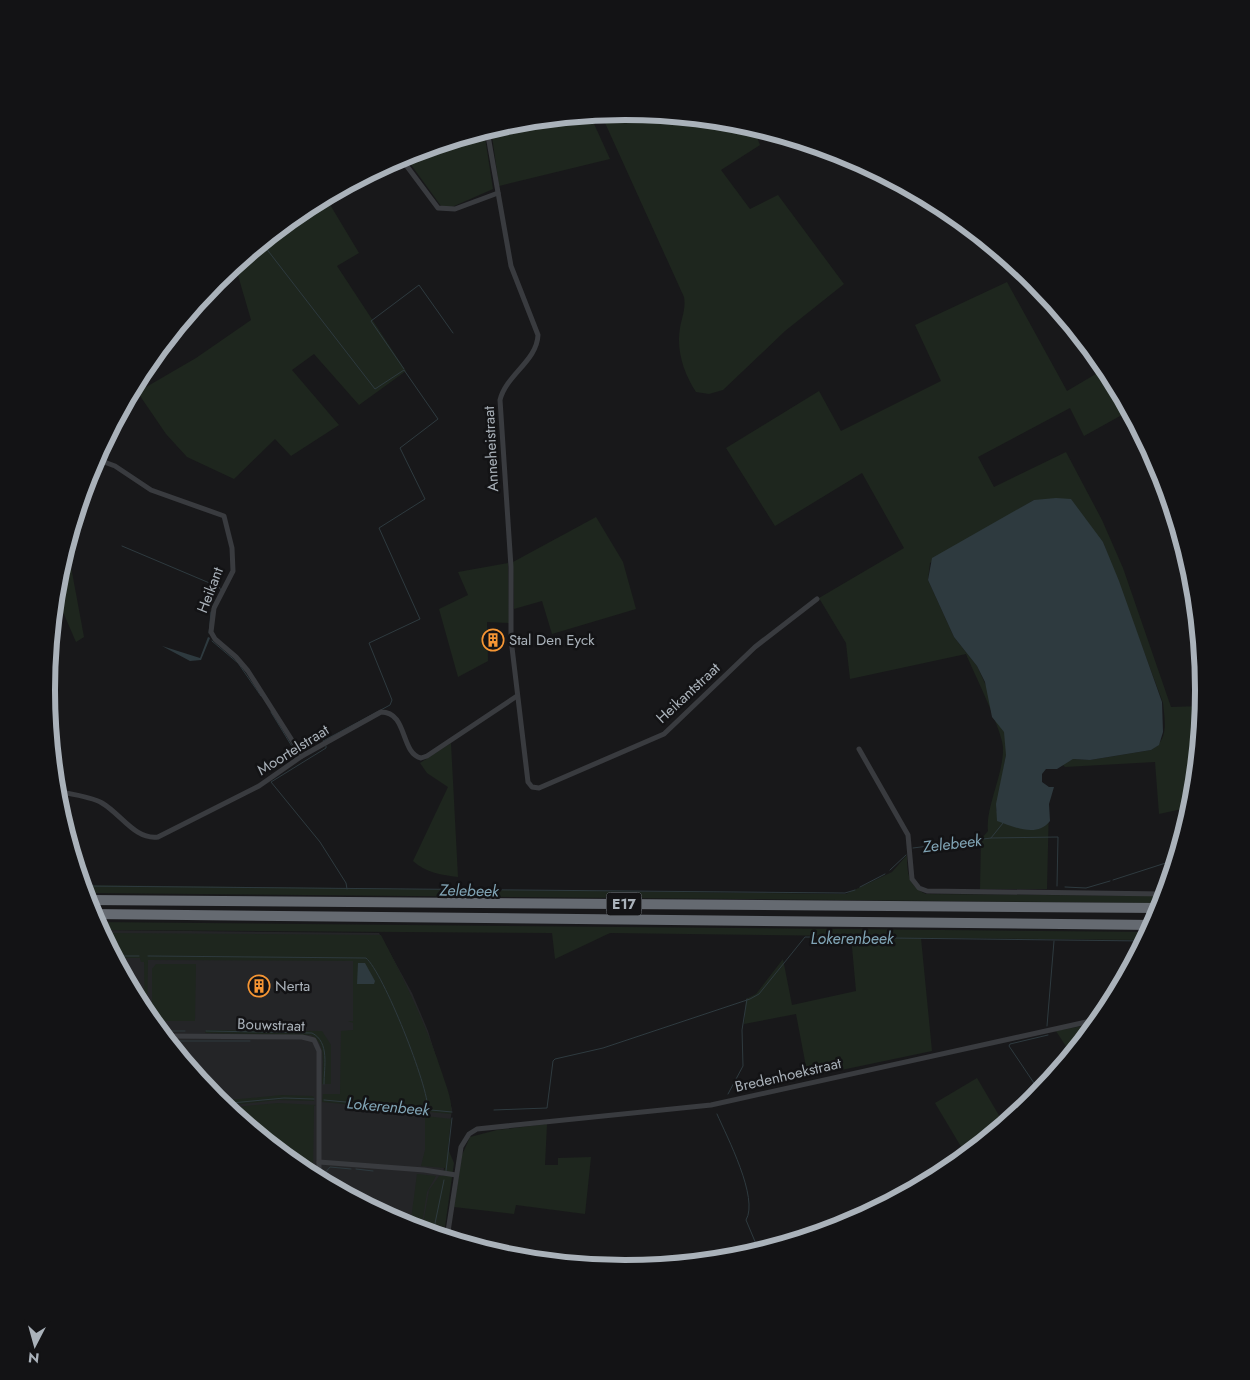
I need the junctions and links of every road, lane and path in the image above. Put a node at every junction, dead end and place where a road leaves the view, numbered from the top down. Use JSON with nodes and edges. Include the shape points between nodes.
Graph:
{"nodes":[{"id":1,"x":488,"y":137,"type":"edge"},
{"id":2,"x":405,"y":164,"type":"edge"},
{"id":3,"x":498,"y":193,"type":"junction"},
{"id":4,"x":103,"y":462,"type":"edge"},
{"id":5,"x":817,"y":599,"type":"dead end"},
{"id":6,"x":517,"y":696,"type":"junction"},
{"id":7,"x":859,"y":749,"type":"dead end"},
{"id":8,"x":302,"y":756,"type":"junction"},
{"id":9,"x":532,"y":788,"type":"joint"},
{"id":10,"x":65,"y":793,"type":"edge"},
{"id":11,"x":1157,"y":894,"type":"edge"},
{"id":12,"x":95,"y":900,"type":"edge"},
{"id":13,"x":1152,"y":908,"type":"edge"},
{"id":14,"x":101,"y":914,"type":"edge"},
{"id":15,"x":1144,"y":925,"type":"edge"},
{"id":16,"x":1088,"y":1022,"type":"edge"},
{"id":17,"x":172,"y":1036,"type":"edge"},
{"id":18,"x":319,"y":1162,"type":"junction"},
{"id":19,"x":318,"y":1171,"type":"edge"},
{"id":20,"x":456,"y":1175,"type":"junction"},
{"id":21,"x":448,"y":1232,"type":"edge"}],
"edges":[{"from":1,"to":3,"type":"street","name":"Anneheistraat"},
{"from":2,"to":3,"type":"street","via":[[438,208],[444,210]]},
{"from":3,"to":6,"type":"street","name":"Anneheistraat","via":[[511,266],[538,335],[531,355],[506,384],[500,400],[511,567],[511,638]]},
{"from":4,"to":8,"type":"street","name":"Heikant","via":[[151,490],[224,516],[232,548],[233,571],[214,608],[211,632],[248,671]]},
{"from":5,"to":9,"type":"street","name":"Heikantstraat","via":[[756,647],[664,734],[539,788]]},
{"from":6,"to":8,"type":"street","name":"Moortelstraat","via":[[424,758],[415,756],[395,717],[388,712],[382,712]]},
{"from":6,"to":9,"type":"street","name":"Anneheistraat","via":[[528,782]]},
{"from":7,"to":11,"type":"street","via":[[908,835],[912,879],[919,888],[928,891]]},
{"from":8,"to":10,"type":"street","name":"Moortelstraat","via":[[259,786],[158,837],[140,833],[102,803]]},
{"from":12,"to":13,"type":"highway","number":"E17"},
{"from":14,"to":15,"type":"highway","number":"E17"},
{"from":16,"to":20,"type":"street","name":"Bredenhoekstraat","via":[[711,1106],[477,1129],[464,1139]]},
{"from":17,"to":18,"type":"street","name":"Bouwstraat","via":[[302,1037],[314,1040],[319,1051]]},
{"from":18,"to":19,"type":"street"},
{"from":18,"to":20,"type":"street"},
{"from":20,"to":21,"type":"street"}]}
